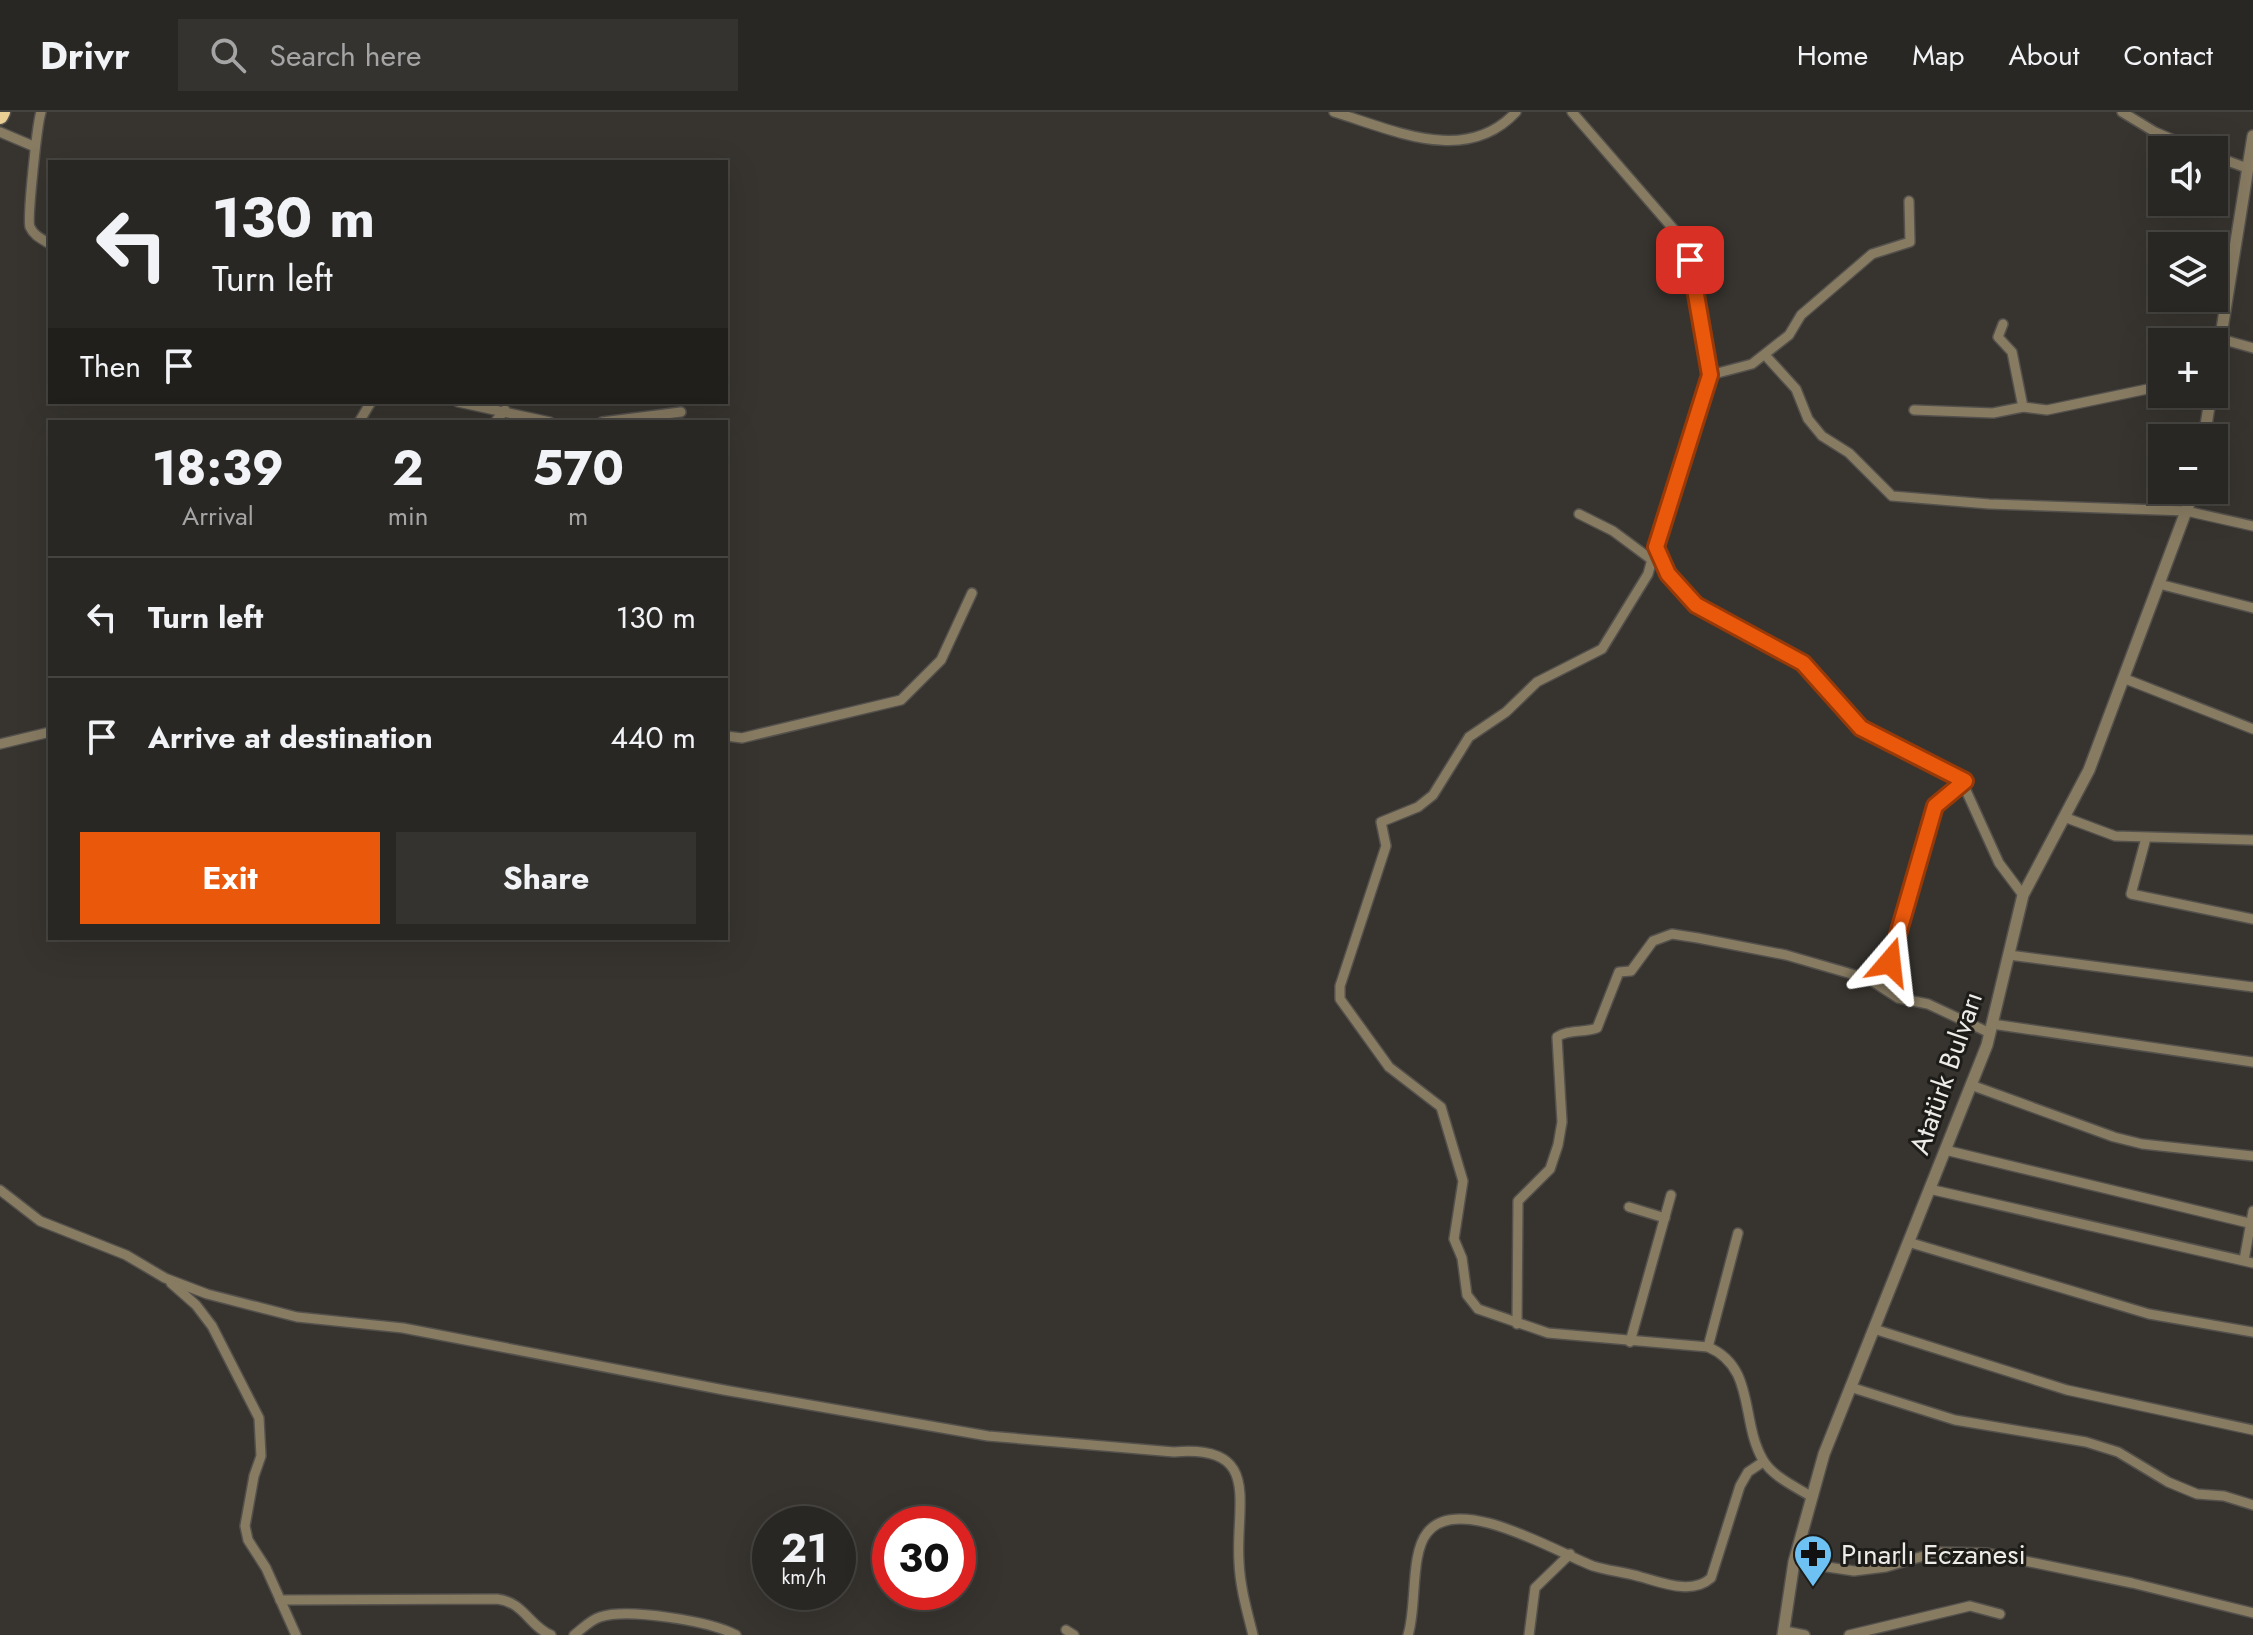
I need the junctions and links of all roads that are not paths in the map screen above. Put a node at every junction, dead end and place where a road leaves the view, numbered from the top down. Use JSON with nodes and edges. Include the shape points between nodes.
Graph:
{"nodes":[{"id":1,"x":41,"y":112,"type":"edge"},
{"id":2,"x":1334,"y":112,"type":"edge"},
{"id":3,"x":1516,"y":112,"type":"edge"},
{"id":4,"x":1572,"y":112,"type":"edge"},
{"id":5,"x":2122,"y":112,"type":"edge"},
{"id":6,"x":0,"y":132,"type":"edge"},
{"id":7,"x":2164,"y":136,"type":"edge"},
{"id":8,"x":2253,"y":136,"type":"edge"},
{"id":9,"x":33,"y":146,"type":"junction"},
{"id":10,"x":2228,"y":161,"type":"edge"},
{"id":11,"x":2247,"y":168,"type":"junction"},
{"id":12,"x":1909,"y":201,"type":"dead end"},
{"id":13,"x":48,"y":243,"type":"edge"},
{"id":14,"x":2003,"y":324,"type":"dead end"},
{"id":15,"x":2223,"y":328,"type":"edge"},
{"id":16,"x":2228,"y":341,"type":"edge"},
{"id":17,"x":2253,"y":348,"type":"edge"},
{"id":18,"x":1765,"y":355,"type":"junction"},
{"id":19,"x":1710,"y":375,"type":"junction"},
{"id":20,"x":2148,"y":389,"type":"edge"},
{"id":21,"x":470,"y":404,"type":"edge"},
{"id":22,"x":2023,"y":407,"type":"junction"},
{"id":23,"x":505,"y":410,"type":"junction"},
{"id":24,"x":1914,"y":410,"type":"dead end"},
{"id":25,"x":681,"y":412,"type":"dead end"},
{"id":26,"x":497,"y":420,"type":"edge"},
{"id":27,"x":542,"y":420,"type":"edge"},
{"id":28,"x":618,"y":420,"type":"edge"},
{"id":29,"x":2189,"y":504,"type":"edge"},
{"id":30,"x":2186,"y":511,"type":"junction"},
{"id":31,"x":1579,"y":514,"type":"dead end"},
{"id":32,"x":2253,"y":526,"type":"edge"},
{"id":33,"x":1656,"y":547,"type":"junction"},
{"id":34,"x":1652,"y":560,"type":"junction"},
{"id":35,"x":2159,"y":584,"type":"junction"},
{"id":36,"x":972,"y":593,"type":"dead end"},
{"id":37,"x":2253,"y":608,"type":"edge"},
{"id":38,"x":2123,"y":678,"type":"junction"},
{"id":39,"x":2253,"y":729,"type":"edge"},
{"id":40,"x":48,"y":732,"type":"edge"},
{"id":41,"x":728,"y":736,"type":"edge"},
{"id":42,"x":0,"y":744,"type":"edge"},
{"id":43,"x":1965,"y":781,"type":"junction"},
{"id":44,"x":2064,"y":817,"type":"junction"},
{"id":45,"x":2146,"y":838,"type":"junction"},
{"id":46,"x":2253,"y":840,"type":"edge"},
{"id":47,"x":2023,"y":895,"type":"junction"},
{"id":48,"x":2253,"y":919,"type":"edge"},
{"id":49,"x":2009,"y":955,"type":"junction"},
{"id":50,"x":1883,"y":987,"type":"junction"},
{"id":51,"x":2253,"y":987,"type":"edge"},
{"id":52,"x":1991,"y":1028,"type":"junction"},
{"id":53,"x":2253,"y":1062,"type":"edge"},
{"id":54,"x":1971,"y":1085,"type":"junction"},
{"id":55,"x":1945,"y":1150,"type":"junction"},
{"id":56,"x":2253,"y":1156,"type":"edge"},
{"id":57,"x":1929,"y":1189,"type":"junction"},
{"id":58,"x":0,"y":1190,"type":"edge"},
{"id":59,"x":1671,"y":1195,"type":"dead end"},
{"id":60,"x":1629,"y":1207,"type":"dead end"},
{"id":61,"x":2253,"y":1211,"type":"edge"},
{"id":62,"x":1665,"y":1218,"type":"junction"},
{"id":63,"x":2252,"y":1224,"type":"edge"},
{"id":64,"x":1738,"y":1233,"type":"dead end"},
{"id":65,"x":1908,"y":1242,"type":"junction"},
{"id":66,"x":2249,"y":1261,"type":"edge"},
{"id":67,"x":165,"y":1278,"type":"junction"},
{"id":68,"x":1517,"y":1324,"type":"junction"},
{"id":69,"x":1874,"y":1329,"type":"junction"},
{"id":70,"x":2253,"y":1332,"type":"edge"},
{"id":71,"x":1630,"y":1342,"type":"junction"},
{"id":72,"x":1708,"y":1347,"type":"junction"},
{"id":73,"x":1850,"y":1387,"type":"junction"},
{"id":74,"x":2253,"y":1430,"type":"edge"},
{"id":75,"x":1763,"y":1462,"type":"junction"},
{"id":76,"x":1812,"y":1497,"type":"junction"},
{"id":77,"x":2253,"y":1505,"type":"edge"},
{"id":78,"x":1570,"y":1554,"type":"junction"},
{"id":79,"x":1794,"y":1562,"type":"junction"},
{"id":80,"x":280,"y":1600,"type":"junction"},
{"id":81,"x":2253,"y":1613,"type":"edge"},
{"id":82,"x":2000,"y":1614,"type":"dead end"},
{"id":83,"x":1784,"y":1633,"type":"edge"},
{"id":84,"x":296,"y":1635,"type":"edge"},
{"id":85,"x":551,"y":1635,"type":"edge"},
{"id":86,"x":574,"y":1635,"type":"edge"},
{"id":87,"x":736,"y":1635,"type":"edge"},
{"id":88,"x":1253,"y":1635,"type":"edge"},
{"id":89,"x":1408,"y":1635,"type":"edge"},
{"id":90,"x":1529,"y":1635,"type":"edge"},
{"id":91,"x":1805,"y":1635,"type":"edge"},
{"id":92,"x":1849,"y":1635,"type":"edge"}],
"edges":[{"from":1,"to":9,"type":"street"},
{"from":2,"to":3,"type":"street","via":[[1438,141],[1477,140]]},
{"from":4,"to":19,"type":"street","via":[[1683,240]]},
{"from":5,"to":7,"type":"street"},
{"from":6,"to":9,"type":"street"},
{"from":8,"to":11,"type":"street"},
{"from":9,"to":13,"type":"street","via":[[30,226]]},
{"from":10,"to":11,"type":"street"},
{"from":11,"to":15,"type":"street"},
{"from":12,"to":18,"type":"street","via":[[1910,242],[1872,254],[1801,315],[1789,335]]},
{"from":14,"to":22,"type":"street","via":[[1998,337],[2012,352]]},
{"from":16,"to":17,"type":"street"},
{"from":18,"to":19,"type":"street","via":[[1752,364]]},
{"from":18,"to":30,"type":"street","via":[[1796,389],[1808,419],[1822,436],[1849,453],[1892,496]]},
{"from":19,"to":33,"type":"street"},
{"from":20,"to":22,"type":"street","via":[[2067,408]]},
{"from":21,"to":23,"type":"street"},
{"from":22,"to":24,"type":"street","via":[[1993,413]]},
{"from":23,"to":26,"type":"street"},
{"from":23,"to":27,"type":"street"},
{"from":25,"to":28,"type":"street"},
{"from":29,"to":30,"type":"street","name":"Atatürk Bulvarı"},
{"from":30,"to":32,"type":"street"},
{"from":30,"to":35,"type":"street","name":"Atatürk Bulvarı"},
{"from":31,"to":34,"type":"street"},
{"from":33,"to":34,"type":"street"},
{"from":33,"to":43,"type":"street","via":[[1668,574],[1696,605],[1803,663],[1861,728]]},
{"from":34,"to":68,"type":"street","via":[[1602,649],[1537,682],[1469,737],[1433,795],[1381,822],[1386,846],[1340,986],[1349,1015],[1389,1067],[1441,1107],[1463,1181],[1454,1239],[1467,1295],[1478,1309]]},
{"from":35,"to":37,"type":"street"},
{"from":35,"to":38,"type":"street","name":"Atatürk Bulvarı"},
{"from":36,"to":41,"type":"street","via":[[941,660],[901,700],[742,738]]},
{"from":38,"to":39,"type":"street"},
{"from":38,"to":44,"type":"street","name":"Atatürk Bulvarı","via":[[2089,770]]},
{"from":40,"to":42,"type":"street"},
{"from":43,"to":47,"type":"street","via":[[1999,863]]},
{"from":43,"to":50,"type":"street","via":[[1935,806]]},
{"from":44,"to":45,"type":"street","via":[[2115,836]]},
{"from":44,"to":47,"type":"street","name":"Atatürk Bulvarı"},
{"from":45,"to":46,"type":"street"},
{"from":45,"to":48,"type":"street","via":[[2131,894]]},
{"from":47,"to":49,"type":"street","name":"Atatürk Bulvarı"},
{"from":49,"to":51,"type":"street"},
{"from":49,"to":52,"type":"street","name":"Atatürk Bulvarı"},
{"from":50,"to":52,"type":"street","via":[[1898,998]]},
{"from":50,"to":68,"type":"street","via":[[1786,955],[1672,934],[1653,941],[1631,971],[1619,972],[1597,1028],[1557,1037],[1562,1122],[1550,1169],[1518,1201]]},
{"from":52,"to":53,"type":"street"},
{"from":52,"to":54,"type":"street","name":"Atatürk Bulvarı"},
{"from":54,"to":55,"type":"street","name":"Atatürk Bulvarı"},
{"from":54,"to":56,"type":"street","via":[[2114,1137]]},
{"from":55,"to":57,"type":"street","name":"Atatürk Bulvarı"},
{"from":55,"to":63,"type":"street"},
{"from":57,"to":65,"type":"street","name":"Atatürk Bulvarı"},
{"from":57,"to":66,"type":"street"},
{"from":58,"to":67,"type":"street","via":[[40,1221],[126,1255]]},
{"from":59,"to":62,"type":"street"},
{"from":60,"to":62,"type":"street"},
{"from":61,"to":63,"type":"street"},
{"from":62,"to":71,"type":"street"},
{"from":63,"to":66,"type":"street"},
{"from":64,"to":72,"type":"street"},
{"from":65,"to":69,"type":"street","name":"Atatürk Bulvarı"},
{"from":65,"to":70,"type":"street","via":[[2149,1314]]},
{"from":67,"to":80,"type":"street","via":[[212,1326],[259,1418],[261,1456],[245,1526]]},
{"from":67,"to":88,"type":"street","via":[[297,1317],[403,1328],[988,1436],[1174,1452],[1203,1449],[1224,1459],[1239,1483],[1239,1562]]},
{"from":68,"to":71,"type":"street","via":[[1548,1333]]},
{"from":69,"to":73,"type":"street","name":"Atatürk Bulvarı"},
{"from":69,"to":74,"type":"street","via":[[2067,1390]]},
{"from":71,"to":72,"type":"street"},
{"from":72,"to":75,"type":"street","via":[[1723,1353],[1744,1387]]},
{"from":73,"to":76,"type":"street","name":"Atatürk Bulvarı"},
{"from":73,"to":77,"type":"street","via":[[1955,1420],[2086,1442],[2118,1452],[2197,1494]]},
{"from":75,"to":76,"type":"street"},
{"from":75,"to":78,"type":"street","via":[[1740,1486],[1711,1578],[1703,1585],[1675,1585],[1599,1567]]},
{"from":76,"to":79,"type":"street","name":"Atatürk Bulvarı"},
{"from":78,"to":89,"type":"street","via":[[1474,1520],[1435,1525],[1420,1548]]},
{"from":78,"to":90,"type":"street","via":[[1535,1588]]},
{"from":79,"to":81,"type":"street","via":[[1854,1571],[1937,1552],[1986,1553]]},
{"from":79,"to":83,"type":"street","name":"Atatürk Bulvarı"},
{"from":80,"to":84,"type":"street"},
{"from":80,"to":85,"type":"street","via":[[507,1600]]},
{"from":82,"to":92,"type":"street","via":[[1970,1606]]},
{"from":83,"to":91,"type":"street"},
{"from":86,"to":87,"type":"street","via":[[595,1618],[621,1615],[717,1626]]}]}
